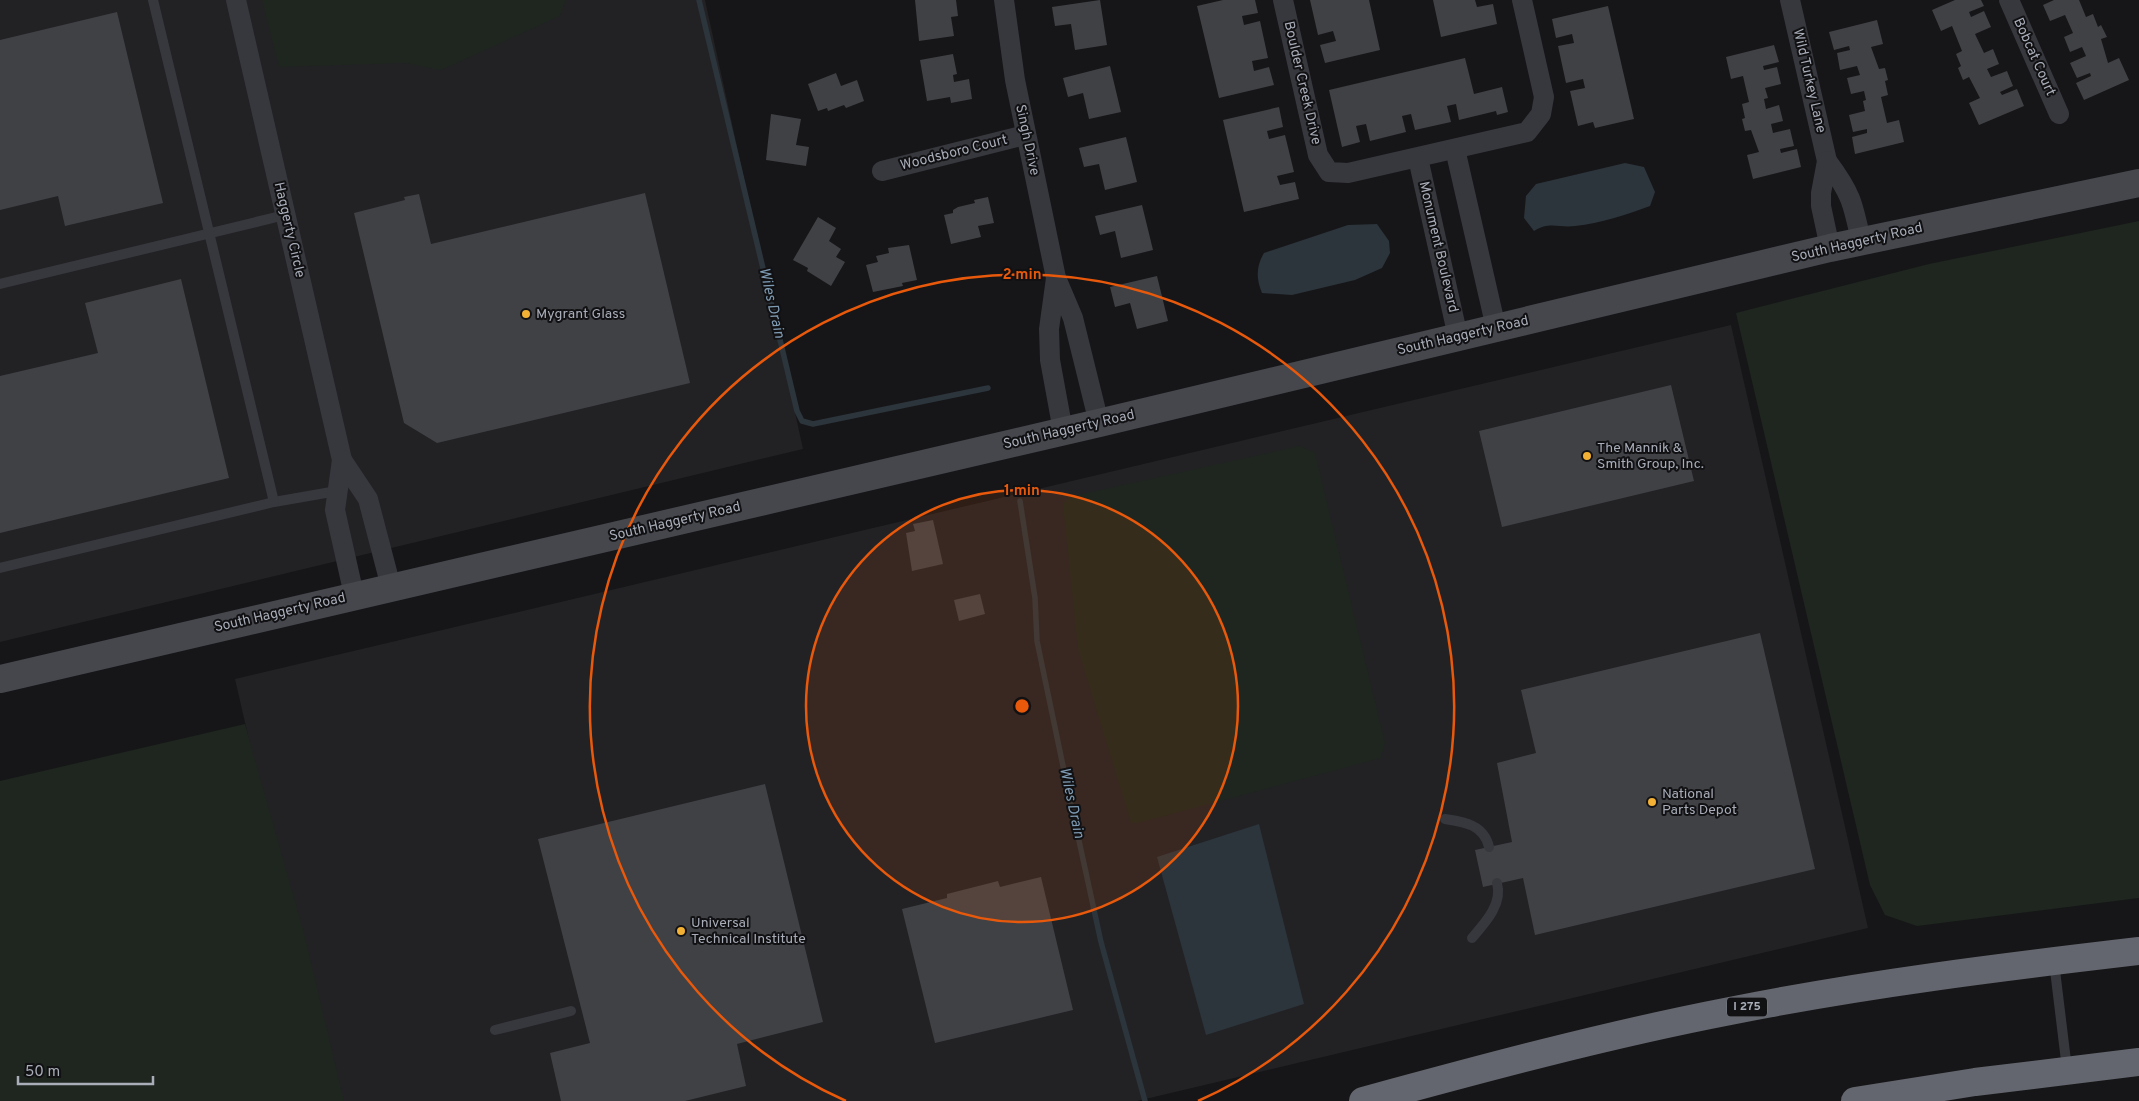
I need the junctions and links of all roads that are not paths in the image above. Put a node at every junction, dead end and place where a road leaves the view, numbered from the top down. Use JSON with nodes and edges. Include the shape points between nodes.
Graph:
{"nodes":[{"id":1,"x":154,"y":0,"type":"edge"},
{"id":2,"x":236,"y":0,"type":"edge"},
{"id":3,"x":1004,"y":0,"type":"edge"},
{"id":4,"x":1283,"y":0,"type":"edge"},
{"id":5,"x":1522,"y":0,"type":"edge"},
{"id":6,"x":1790,"y":0,"type":"edge"},
{"id":7,"x":2010,"y":0,"type":"edge"},
{"id":8,"x":2059,"y":114,"type":"dead end"},
{"id":9,"x":1026,"y":135,"type":"junction"},
{"id":10,"x":1437,"y":153,"type":"junction"},
{"id":11,"x":1827,"y":161,"type":"junction"},
{"id":12,"x":882,"y":171,"type":"dead end"},
{"id":13,"x":2139,"y":183,"type":"edge"},
{"id":14,"x":285,"y":215,"type":"junction"},
{"id":15,"x":209,"y":233,"type":"junction"},
{"id":16,"x":1862,"y":241,"type":"junction"},
{"id":17,"x":1830,"y":248,"type":"junction"},
{"id":18,"x":1056,"y":278,"type":"junction"},
{"id":19,"x":0,"y":284,"type":"edge"},
{"id":20,"x":1496,"y":328,"type":"junction"},
{"id":21,"x":1458,"y":337,"type":"junction"},
{"id":22,"x":1099,"y":423,"type":"junction"},
{"id":23,"x":1063,"y":431,"type":"junction"},
{"id":24,"x":342,"y":460,"type":"junction"},
{"id":25,"x":337,"y":491,"type":"junction"},
{"id":26,"x":274,"y":502,"type":"junction"},
{"id":27,"x":0,"y":568,"type":"edge"},
{"id":28,"x":391,"y":587,"type":"junction"},
{"id":29,"x":354,"y":595,"type":"junction"},
{"id":30,"x":0,"y":679,"type":"edge"},
{"id":31,"x":1445,"y":819,"type":"dead end"},
{"id":32,"x":1489,"y":847,"type":"dead end"},
{"id":33,"x":1498,"y":883,"type":"dead end"},
{"id":34,"x":1472,"y":938,"type":"dead end"},
{"id":35,"x":2139,"y":950,"type":"edge"},
{"id":36,"x":2054,"y":961,"type":"junction"},
{"id":37,"x":571,"y":1011,"type":"dead end"},
{"id":38,"x":494,"y":1030,"type":"dead end"},
{"id":39,"x":2139,"y":1062,"type":"edge"},
{"id":40,"x":2067,"y":1071,"type":"junction"},
{"id":41,"x":1363,"y":1101,"type":"edge"},
{"id":42,"x":1855,"y":1101,"type":"edge"}],
"edges":[{"from":1,"to":15,"type":"lane"},
{"from":2,"to":14,"type":"street","name":"Haggerty Circle"},
{"from":3,"to":9,"type":"street","name":"Singh Drive"},
{"from":4,"to":10,"type":"street","name":"Boulder Creek Drive","via":[[1318,155],[1329,172],[1348,173]]},
{"from":5,"to":10,"type":"street","via":[[1544,97],[1541,114],[1527,132]]},
{"from":6,"to":11,"type":"street","name":"Wild Turkey Lane"},
{"from":7,"to":8,"type":"street","name":"Bobcat Court"},
{"from":9,"to":12,"type":"street","name":"Woodsboro Court"},
{"from":9,"to":18,"type":"street","name":"Singh Drive"},
{"from":10,"to":20,"type":"street"},
{"from":10,"to":21,"type":"street","name":"Monument Boulevard"},
{"from":11,"to":16,"type":"street","name":"Wild Turkey Lane","via":[[1846,185]]},
{"from":11,"to":17,"type":"street","name":"Wild Turkey Lane","via":[[1821,200]]},
{"from":13,"to":16,"type":"main road","name":"South Haggerty Road"},
{"from":14,"to":15,"type":"lane"},
{"from":14,"to":24,"type":"street","name":"Haggerty Circle"},
{"from":15,"to":19,"type":"lane"},
{"from":15,"to":26,"type":"lane"},
{"from":16,"to":17,"type":"main road","name":"South Haggerty Road"},
{"from":17,"to":20,"type":"main road","name":"South Haggerty Road"},
{"from":18,"to":22,"type":"street","name":"Singh Drive","via":[[1073,318]]},
{"from":18,"to":23,"type":"street","name":"Singh Drive","via":[[1050,360]]},
{"from":20,"to":21,"type":"main road","name":"South Haggerty Road"},
{"from":21,"to":22,"type":"main road","name":"South Haggerty Road"},
{"from":22,"to":23,"type":"main road","name":"South Haggerty Road"},
{"from":23,"to":28,"type":"main road","name":"South Haggerty Road"},
{"from":24,"to":25,"type":"street","name":"Haggerty Circle"},
{"from":24,"to":28,"type":"street","name":"Haggerty Circle","via":[[368,499]]},
{"from":25,"to":26,"type":"lane"},
{"from":25,"to":29,"type":"street","name":"Haggerty Circle","via":[[335,510]]},
{"from":26,"to":27,"type":"lane"},
{"from":28,"to":29,"type":"main road","name":"South Haggerty Road"},
{"from":29,"to":30,"type":"main road","name":"South Haggerty Road"},
{"from":31,"to":32,"type":"lane","via":[[1469,822],[1486,836]]},
{"from":33,"to":34,"type":"lane","via":[[1500,892],[1492,914]]},
{"from":35,"to":36,"type":"highway","number":"I 275"},
{"from":36,"to":40,"type":"lane"},
{"from":36,"to":41,"type":"highway","number":"I 275","via":[[1905,981],[1729,1011],[1511,1061]]},
{"from":37,"to":38,"type":"lane"},
{"from":39,"to":40,"type":"highway"},
{"from":40,"to":42,"type":"highway"}]}
